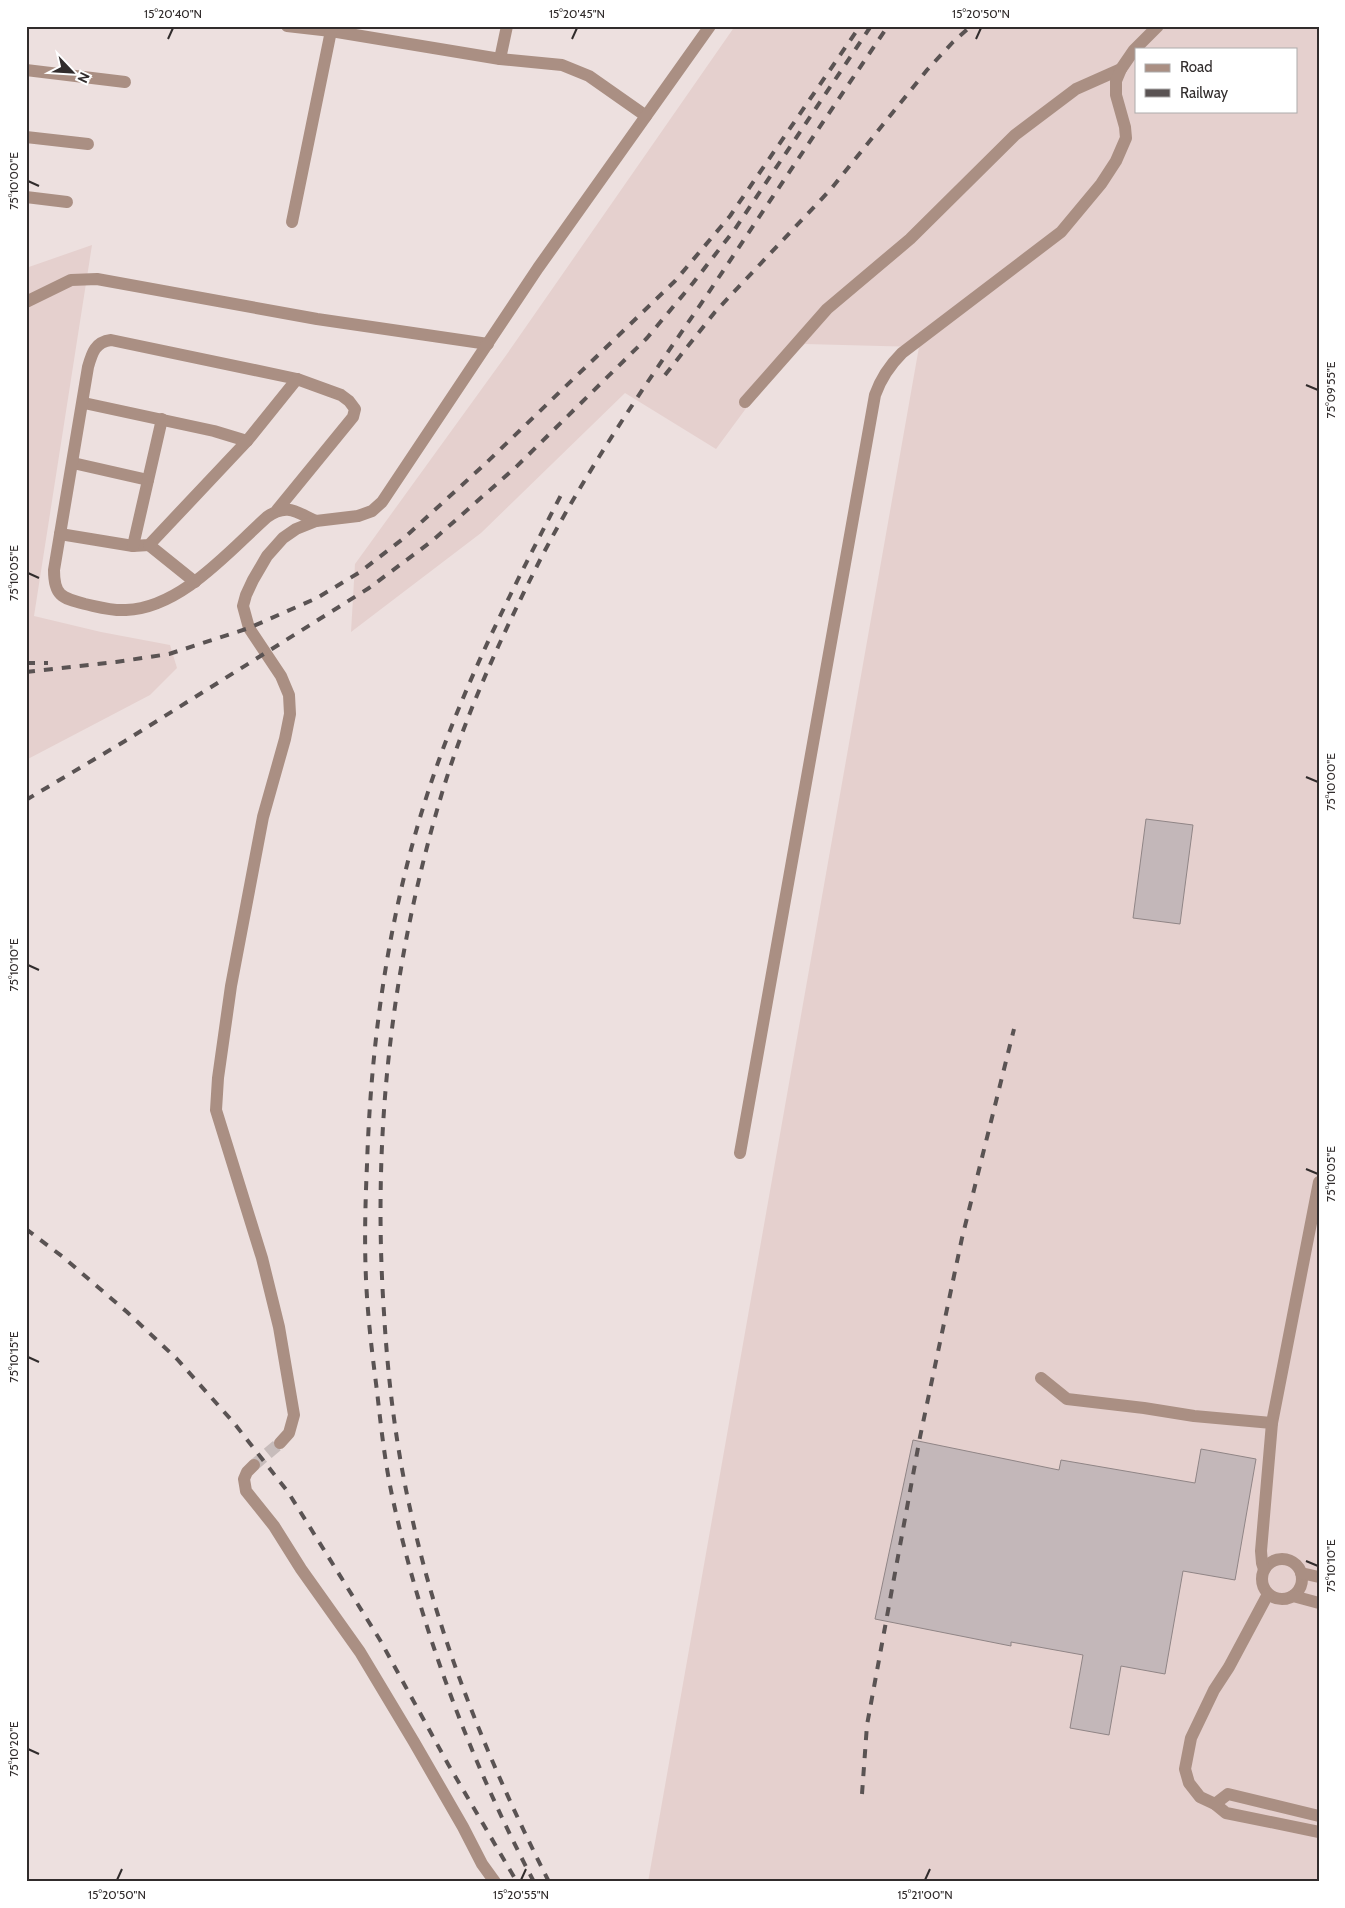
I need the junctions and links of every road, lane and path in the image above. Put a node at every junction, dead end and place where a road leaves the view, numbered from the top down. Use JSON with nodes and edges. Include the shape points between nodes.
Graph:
{"nodes":[{"id":1,"x":287,"y":26,"type":"edge"},
{"id":2,"x":507,"y":26,"type":"edge"},
{"id":3,"x":710,"y":26,"type":"edge"},
{"id":4,"x":1158,"y":26,"type":"edge"},
{"id":5,"x":331,"y":29,"type":"edge"},
{"id":6,"x":1136,"y":48,"type":"edge"},
{"id":7,"x":1135,"y":49,"type":"edge"},
{"id":8,"x":500,"y":59,"type":"junction"},
{"id":9,"x":1121,"y":69,"type":"junction"},
{"id":10,"x":26,"y":70,"type":"edge"},
{"id":11,"x":125,"y":82,"type":"dead end"},
{"id":12,"x":646,"y":116,"type":"junction"},
{"id":13,"x":26,"y":137,"type":"edge"},
{"id":14,"x":88,"y":144,"type":"dead end"},
{"id":15,"x":26,"y":197,"type":"edge"},
{"id":16,"x":67,"y":202,"type":"dead end"},
{"id":17,"x":292,"y":222,"type":"dead end"},
{"id":18,"x":26,"y":302,"type":"edge"},
{"id":19,"x":488,"y":344,"type":"junction"},
{"id":20,"x":297,"y":379,"type":"junction"},
{"id":21,"x":745,"y":402,"type":"dead end"},
{"id":22,"x":84,"y":403,"type":"junction"},
{"id":23,"x":162,"y":419,"type":"junction"},
{"id":24,"x":247,"y":441,"type":"junction"},
{"id":25,"x":73,"y":463,"type":"junction"},
{"id":26,"x":148,"y":480,"type":"junction"},
{"id":27,"x":277,"y":510,"type":"junction"},
{"id":28,"x":316,"y":521,"type":"junction"},
{"id":29,"x":60,"y":534,"type":"junction"},
{"id":30,"x":149,"y":545,"type":"junction"},
{"id":31,"x":134,"y":546,"type":"junction"},
{"id":32,"x":195,"y":582,"type":"junction"},
{"id":33,"x":740,"y":1153,"type":"dead end"},
{"id":34,"x":1319,"y":1182,"type":"edge"},
{"id":35,"x":1041,"y":1378,"type":"dead end"},
{"id":36,"x":1272,"y":1422,"type":"junction"},
{"id":37,"x":280,"y":1443,"type":"tunnel mouth"},
{"id":38,"x":254,"y":1465,"type":"tunnel mouth"},
{"id":39,"x":1264,"y":1569,"type":"junction"},
{"id":40,"x":1301,"y":1573,"type":"junction"},
{"id":41,"x":1319,"y":1578,"type":"edge"},
{"id":42,"x":1268,"y":1594,"type":"junction"},
{"id":43,"x":1293,"y":1596,"type":"junction"},
{"id":44,"x":1319,"y":1603,"type":"edge"},
{"id":45,"x":1215,"y":1804,"type":"junction"},
{"id":46,"x":1319,"y":1816,"type":"edge"},
{"id":47,"x":1319,"y":1832,"type":"edge"},
{"id":48,"x":495,"y":1882,"type":"edge"}],
"edges":[{"from":1,"to":5,"type":"street"},
{"from":2,"to":8,"type":"street"},
{"from":3,"to":12,"type":"street"},
{"from":4,"to":6,"type":"street"},
{"from":5,"to":8,"type":"street"},
{"from":5,"to":17,"type":"street"},
{"from":7,"to":9,"type":"street"},
{"from":8,"to":12,"type":"street","via":[[562,65],[580,72]]},
{"from":9,"to":21,"type":"street","via":[[1076,89],[1015,135],[910,239],[827,309]]},
{"from":9,"to":33,"type":"street","via":[[1116,95],[1126,138],[1101,184],[1061,232],[902,353],[880,380],[854,507]]},
{"from":10,"to":11,"type":"street"},
{"from":12,"to":19,"type":"street"},
{"from":13,"to":14,"type":"street"},
{"from":15,"to":16,"type":"street"},
{"from":18,"to":19,"type":"street","via":[[72,280],[97,279],[316,319]]},
{"from":19,"to":28,"type":"street","via":[[382,502],[372,511],[358,516]]},
{"from":20,"to":22,"type":"street","via":[[111,340],[97,344],[92,354]]},
{"from":20,"to":24,"type":"street"},
{"from":20,"to":27,"type":"street","via":[[341,395],[354,409],[353,417]]},
{"from":22,"to":23,"type":"street"},
{"from":22,"to":25,"type":"street"},
{"from":23,"to":24,"type":"street"},
{"from":23,"to":26,"type":"street"},
{"from":24,"to":30,"type":"street"},
{"from":25,"to":26,"type":"street"},
{"from":25,"to":29,"type":"street"},
{"from":26,"to":31,"type":"street"},
{"from":27,"to":28,"type":"street","via":[[292,510]]},
{"from":27,"to":32,"type":"street","via":[[266,516]]},
{"from":28,"to":37,"type":"street","via":[[283,538],[253,580],[243,606],[250,628],[287,688],[290,714],[263,817],[234,967],[216,1110],[262,1258],[279,1327],[294,1416],[289,1433]]},
{"from":29,"to":31,"type":"street"},
{"from":29,"to":32,"type":"street","via":[[54,582],[56,591],[71,601],[112,610],[137,609],[172,596]]},
{"from":30,"to":31,"type":"street"},
{"from":30,"to":32,"type":"street"},
{"from":34,"to":36,"type":"street"},
{"from":35,"to":36,"type":"street","via":[[1067,1400]]},
{"from":36,"to":39,"type":"street","via":[[1261,1552]]},
{"from":38,"to":48,"type":"street","via":[[244,1479],[246,1491],[274,1526],[360,1652]]},
{"from":39,"to":40,"type":"street","via":[[1274,1561],[1287,1560]]},
{"from":39,"to":42,"type":"street","via":[[1261,1582]]},
{"from":40,"to":41,"type":"street"},
{"from":40,"to":43,"type":"street","via":[[1301,1586]]},
{"from":42,"to":43,"type":"street","via":[[1280,1600]]},
{"from":42,"to":45,"type":"street","via":[[1191,1738],[1185,1769],[1189,1783],[1200,1797]]},
{"from":43,"to":44,"type":"street"},
{"from":45,"to":46,"type":"street","via":[[1228,1794]]},
{"from":45,"to":47,"type":"street","via":[[1226,1813]]}]}
